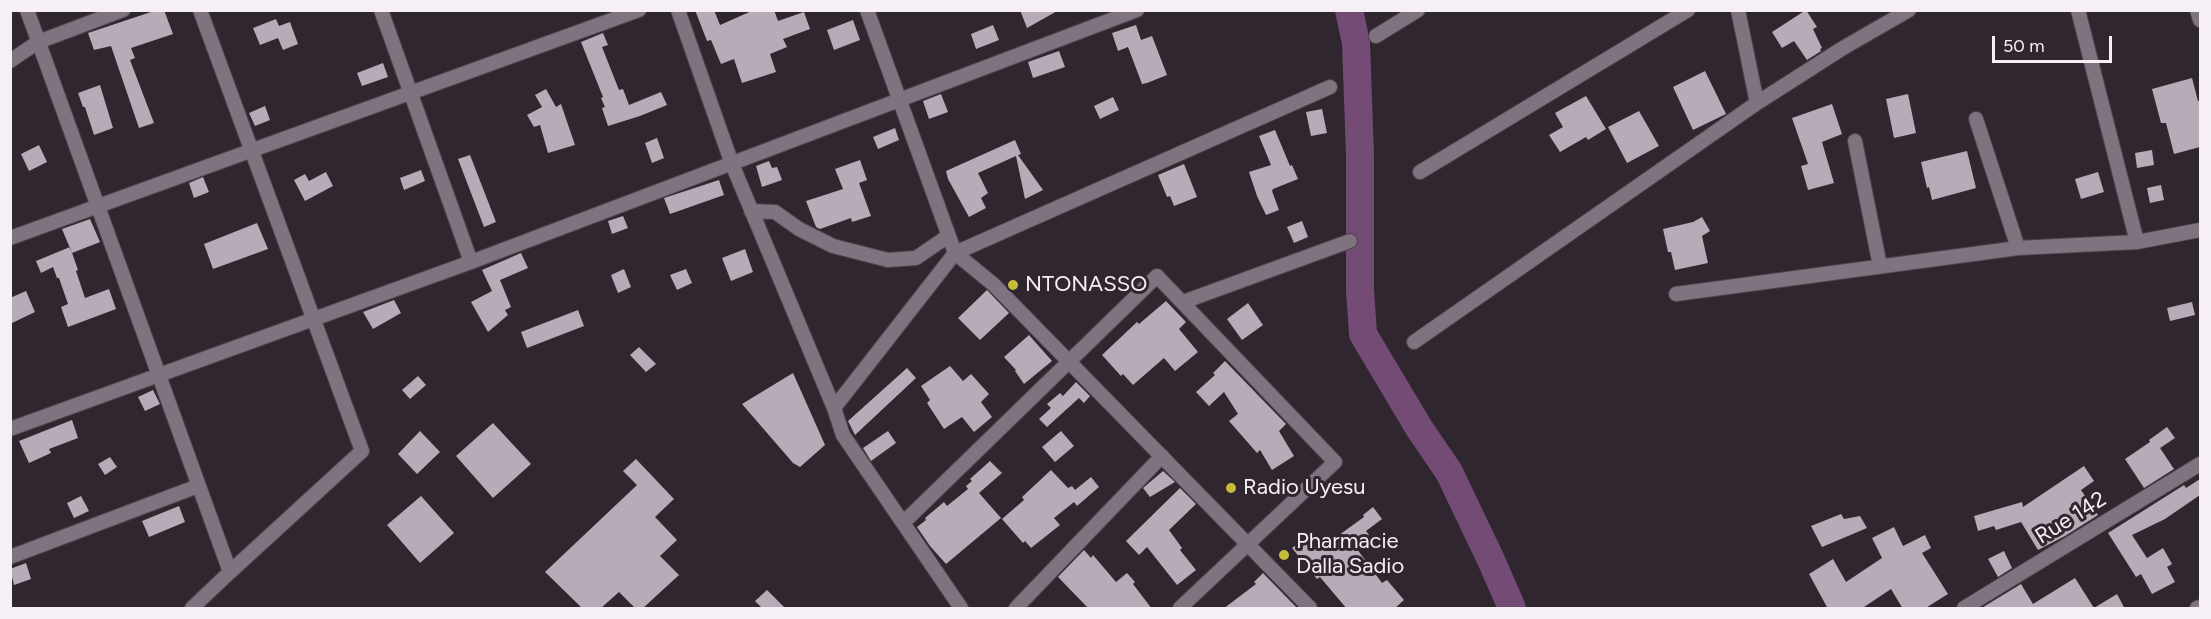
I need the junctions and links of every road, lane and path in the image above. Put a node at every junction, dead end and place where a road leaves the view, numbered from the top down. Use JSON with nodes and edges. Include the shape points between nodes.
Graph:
{"nodes":[{"id":1,"x":27,"y":10,"type":"edge"},
{"id":2,"x":123,"y":10,"type":"edge"},
{"id":3,"x":200,"y":10,"type":"edge"},
{"id":4,"x":381,"y":10,"type":"edge"},
{"id":5,"x":639,"y":10,"type":"edge"},
{"id":6,"x":678,"y":10,"type":"edge"},
{"id":7,"x":867,"y":10,"type":"edge"},
{"id":8,"x":1137,"y":10,"type":"edge"},
{"id":9,"x":1418,"y":10,"type":"edge"},
{"id":10,"x":1688,"y":10,"type":"edge"},
{"id":11,"x":1738,"y":10,"type":"edge"},
{"id":12,"x":1909,"y":10,"type":"edge"},
{"id":13,"x":2078,"y":10,"type":"edge"},
{"id":14,"x":2197,"y":10,"type":"edge"},
{"id":15,"x":2200,"y":21,"type":"edge"},
{"id":16,"x":1376,"y":36,"type":"dead end"},
{"id":17,"x":38,"y":42,"type":"junction"},
{"id":18,"x":10,"y":61,"type":"edge"},
{"id":19,"x":1330,"y":87,"type":"dead end"},
{"id":20,"x":411,"y":93,"type":"junction"},
{"id":21,"x":899,"y":101,"type":"junction"},
{"id":22,"x":1757,"y":103,"type":"junction"},
{"id":23,"x":1976,"y":119,"type":"dead end"},
{"id":24,"x":1855,"y":141,"type":"dead end"},
{"id":25,"x":251,"y":151,"type":"junction"},
{"id":26,"x":732,"y":164,"type":"junction"},
{"id":27,"x":1420,"y":172,"type":"dead end"},
{"id":28,"x":97,"y":206,"type":"junction"},
{"id":29,"x":751,"y":211,"type":"junction"},
{"id":30,"x":2200,"y":230,"type":"edge"},
{"id":31,"x":948,"y":236,"type":"junction"},
{"id":32,"x":10,"y":238,"type":"edge"},
{"id":33,"x":1350,"y":241,"type":"dead end"},
{"id":34,"x":2137,"y":242,"type":"junction"},
{"id":35,"x":2018,"y":248,"type":"junction"},
{"id":36,"x":955,"y":253,"type":"junction"},
{"id":37,"x":471,"y":262,"type":"junction"},
{"id":38,"x":1880,"y":266,"type":"junction"},
{"id":39,"x":1676,"y":294,"type":"dead end"},
{"id":40,"x":1183,"y":302,"type":"junction"},
{"id":41,"x":312,"y":319,"type":"junction"},
{"id":42,"x":1414,"y":342,"type":"dead end"},
{"id":43,"x":1069,"y":362,"type":"junction"},
{"id":44,"x":158,"y":375,"type":"junction"},
{"id":45,"x":834,"y":408,"type":"junction"},
{"id":46,"x":10,"y":429,"type":"edge"},
{"id":47,"x":1162,"y":456,"type":"junction"},
{"id":48,"x":2199,"y":467,"type":"edge"},
{"id":49,"x":198,"y":486,"type":"junction"},
{"id":50,"x":903,"y":523,"type":"junction"},
{"id":51,"x":1248,"y":544,"type":"junction"},
{"id":52,"x":10,"y":557,"type":"edge"},
{"id":53,"x":230,"y":572,"type":"junction"},
{"id":54,"x":192,"y":609,"type":"edge"},
{"id":55,"x":961,"y":609,"type":"edge"},
{"id":56,"x":1016,"y":609,"type":"edge"},
{"id":57,"x":1180,"y":609,"type":"edge"},
{"id":58,"x":1310,"y":609,"type":"edge"},
{"id":59,"x":1965,"y":609,"type":"edge"}],
"edges":[{"from":1,"to":17,"type":"street"},
{"from":2,"to":17,"type":"street"},
{"from":3,"to":25,"type":"street"},
{"from":4,"to":20,"type":"street"},
{"from":5,"to":20,"type":"street"},
{"from":6,"to":26,"type":"street"},
{"from":7,"to":21,"type":"street"},
{"from":8,"to":21,"type":"street"},
{"from":9,"to":16,"type":"street"},
{"from":10,"to":27,"type":"street"},
{"from":11,"to":22,"type":"street"},
{"from":12,"to":22,"type":"street"},
{"from":13,"to":34,"type":"street"},
{"from":14,"to":15,"type":"street"},
{"from":17,"to":18,"type":"street"},
{"from":17,"to":28,"type":"street"},
{"from":19,"to":36,"type":"street"},
{"from":20,"to":25,"type":"street"},
{"from":20,"to":37,"type":"street"},
{"from":21,"to":26,"type":"street"},
{"from":21,"to":31,"type":"street"},
{"from":22,"to":42,"type":"street"},
{"from":23,"to":35,"type":"street"},
{"from":24,"to":38,"type":"street"},
{"from":25,"to":28,"type":"street"},
{"from":25,"to":41,"type":"street"},
{"from":26,"to":29,"type":"street"},
{"from":26,"to":37,"type":"street"},
{"from":28,"to":32,"type":"street"},
{"from":28,"to":44,"type":"street"},
{"from":29,"to":31,"type":"street","via":[[776,212],[832,246],[888,260],[916,258]]},
{"from":29,"to":45,"type":"street"},
{"from":30,"to":34,"type":"street"},
{"from":31,"to":36,"type":"street"},
{"from":33,"to":40,"type":"street"},
{"from":34,"to":35,"type":"street"},
{"from":35,"to":38,"type":"street"},
{"from":36,"to":43,"type":"street","via":[[993,284]]},
{"from":36,"to":45,"type":"street"},
{"from":37,"to":41,"type":"street"},
{"from":38,"to":39,"type":"street"},
{"from":40,"to":43,"type":"street","via":[[1157,276]]},
{"from":40,"to":51,"type":"street","via":[[1335,462]]},
{"from":41,"to":44,"type":"street"},
{"from":41,"to":53,"type":"street","via":[[362,451]]},
{"from":43,"to":47,"type":"street"},
{"from":43,"to":50,"type":"street"},
{"from":44,"to":46,"type":"street"},
{"from":44,"to":49,"type":"street"},
{"from":45,"to":50,"type":"street","via":[[843,435]]},
{"from":47,"to":51,"type":"street"},
{"from":47,"to":56,"type":"street"},
{"from":48,"to":59,"type":"street","name":"Rue 142"},
{"from":49,"to":52,"type":"street"},
{"from":49,"to":53,"type":"street"},
{"from":50,"to":55,"type":"street"},
{"from":51,"to":57,"type":"street"},
{"from":51,"to":58,"type":"street"},
{"from":53,"to":54,"type":"street"}]}
